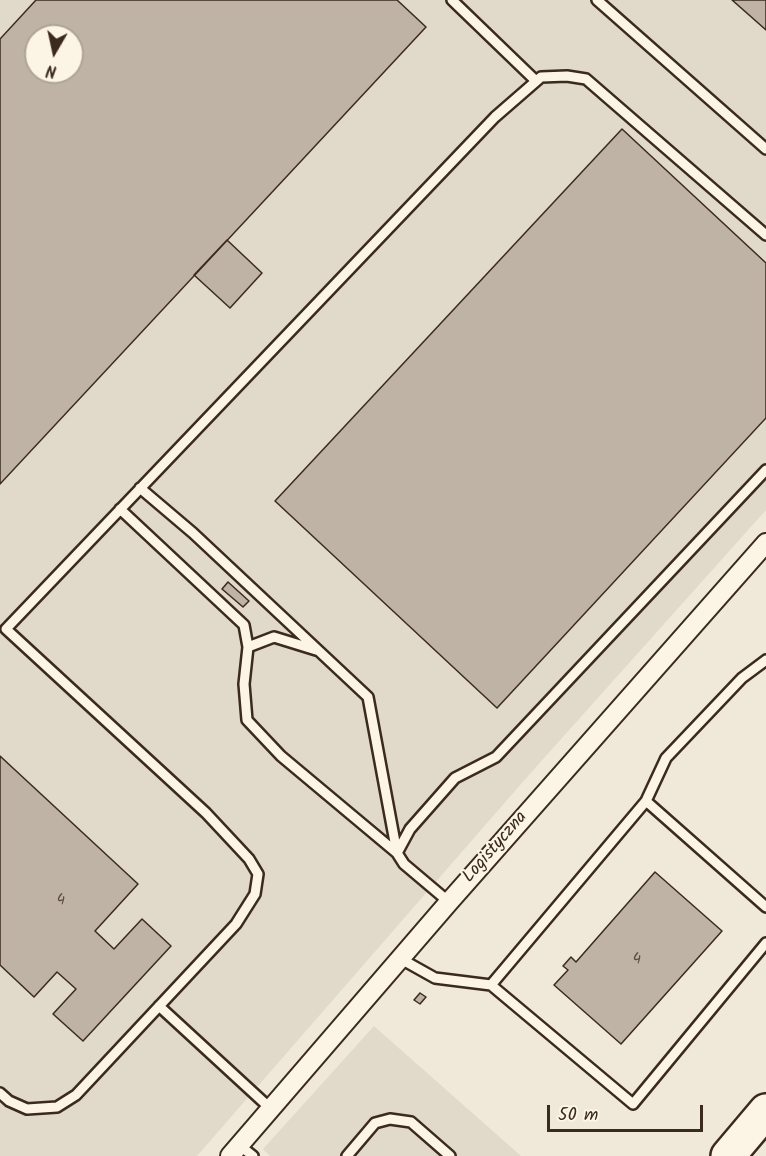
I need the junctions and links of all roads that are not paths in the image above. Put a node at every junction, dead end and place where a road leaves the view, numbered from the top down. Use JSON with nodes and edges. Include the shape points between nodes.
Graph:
{"nodes":[{"id":1,"x":452,"y":0,"type":"edge"},
{"id":2,"x":597,"y":0,"type":"edge"},
{"id":3,"x":536,"y":81,"type":"junction"},
{"id":4,"x":766,"y":149,"type":"edge"},
{"id":5,"x":766,"y":235,"type":"edge"},
{"id":6,"x":766,"y":470,"type":"edge"},
{"id":7,"x":140,"y":488,"type":"junction"},
{"id":8,"x":120,"y":510,"type":"junction"},
{"id":9,"x":766,"y":543,"type":"edge"},
{"id":10,"x":248,"y":647,"type":"junction"},
{"id":11,"x":319,"y":651,"type":"junction"},
{"id":12,"x":766,"y":660,"type":"edge"},
{"id":13,"x":646,"y":801,"type":"junction"},
{"id":14,"x":397,"y":853,"type":"junction"},
{"id":15,"x":449,"y":902,"type":"junction"},
{"id":16,"x":766,"y":907,"type":"edge"},
{"id":17,"x":766,"y":943,"type":"edge"},
{"id":18,"x":401,"y":959,"type":"junction"},
{"id":19,"x":491,"y":985,"type":"junction"},
{"id":20,"x":159,"y":1006,"type":"junction"},
{"id":21,"x":0,"y":1093,"type":"edge"},
{"id":22,"x":271,"y":1109,"type":"junction"},
{"id":23,"x":766,"y":1111,"type":"edge"},
{"id":24,"x":241,"y":1152,"type":"edge"},
{"id":25,"x":347,"y":1156,"type":"edge"},
{"id":26,"x":450,"y":1156,"type":"edge"},
{"id":27,"x":728,"y":1156,"type":"edge"}],
"edges":[{"from":1,"to":3,"type":"lane"},
{"from":2,"to":4,"type":"lane"},
{"from":3,"to":5,"type":"lane","via":[[541,77],[586,79]]},
{"from":3,"to":7,"type":"lane","via":[[495,117]]},
{"from":6,"to":14,"type":"lane","via":[[496,757],[455,778],[410,829]]},
{"from":7,"to":8,"type":"lane"},
{"from":7,"to":11,"type":"lane"},
{"from":8,"to":10,"type":"lane","via":[[244,625]]},
{"from":8,"to":20,"type":"lane","via":[[6,629],[206,813],[258,874],[255,894],[236,924]]},
{"from":9,"to":15,"type":"street","name":"Logistyczna"},
{"from":10,"to":11,"type":"lane","via":[[274,637]]},
{"from":10,"to":14,"type":"lane","via":[[244,684],[247,720],[281,756]]},
{"from":11,"to":14,"type":"lane","via":[[368,697]]},
{"from":12,"to":13,"type":"lane","via":[[742,678],[666,758]]},
{"from":13,"to":16,"type":"lane"},
{"from":13,"to":19,"type":"lane"},
{"from":14,"to":15,"type":"lane","via":[[404,864]]},
{"from":15,"to":18,"type":"street","name":"Logistyczna"},
{"from":17,"to":19,"type":"lane","via":[[633,1104]]},
{"from":18,"to":19,"type":"lane","via":[[435,978]]},
{"from":18,"to":22,"type":"street","name":"Logistyczna"},
{"from":20,"to":21,"type":"lane","via":[[76,1095],[57,1107],[27,1109]]},
{"from":20,"to":22,"type":"lane"},
{"from":22,"to":24,"type":"street","name":"Logistyczna"},
{"from":23,"to":27,"type":"highway"},
{"from":25,"to":26,"type":"lane","via":[[375,1123],[390,1119],[411,1122]]}]}
